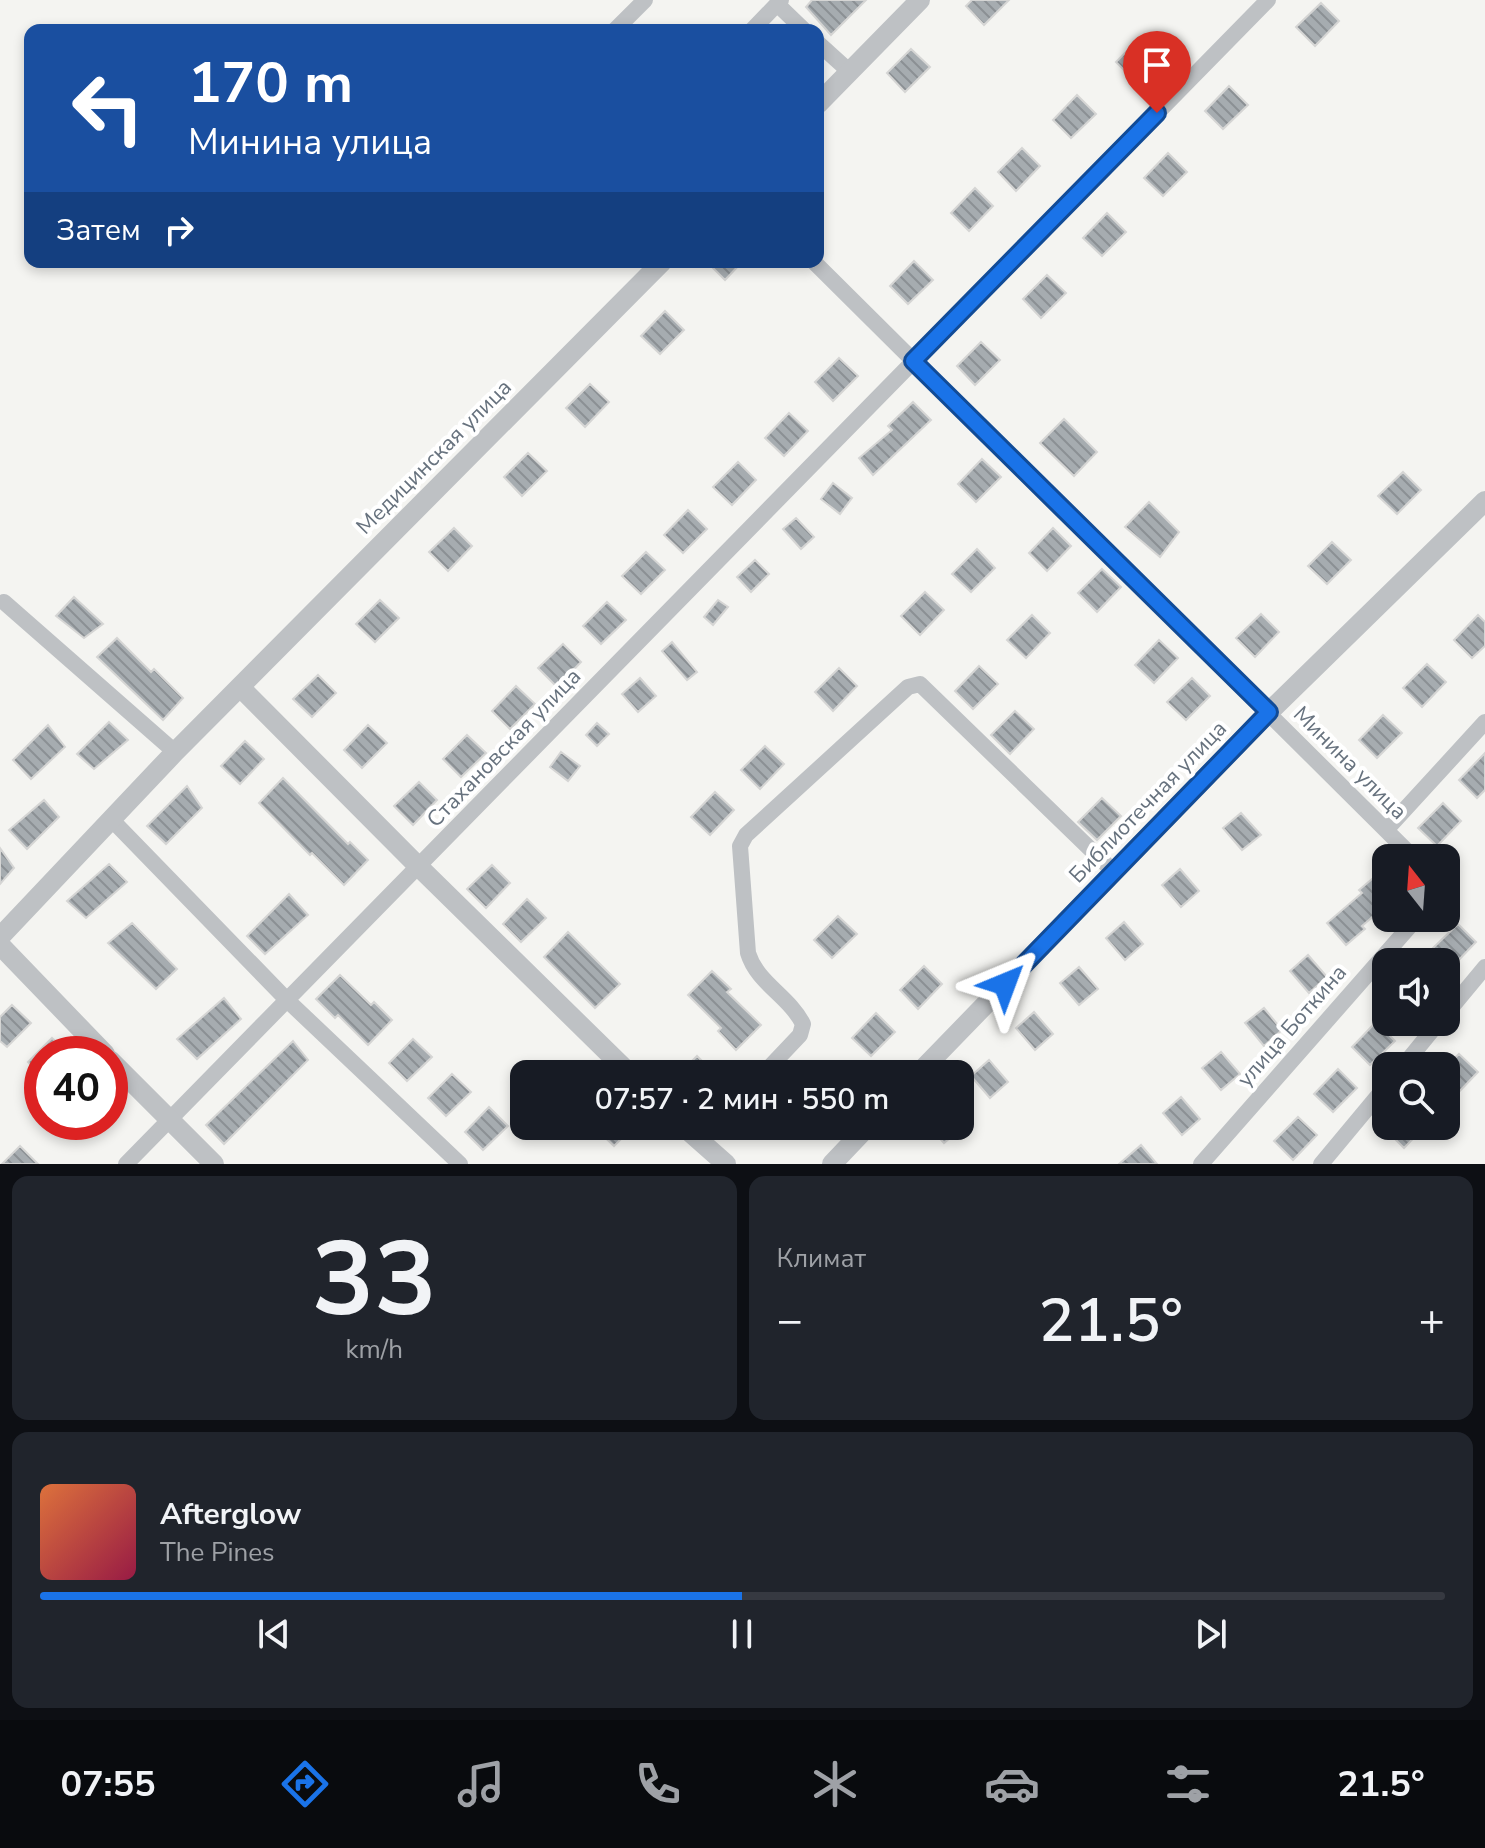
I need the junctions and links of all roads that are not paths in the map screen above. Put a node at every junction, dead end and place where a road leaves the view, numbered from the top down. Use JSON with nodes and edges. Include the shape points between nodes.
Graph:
{"nodes":[{"id":1,"x":645,"y":0,"type":"edge"},
{"id":2,"x":920,"y":0,"type":"edge"},
{"id":3,"x":1268,"y":0,"type":"edge"},
{"id":4,"x":779,"y":2,"type":"edge"},
{"id":5,"x":621,"y":24,"type":"edge"},
{"id":6,"x":758,"y":24,"type":"edge"},
{"id":7,"x":799,"y":24,"type":"edge"},
{"id":8,"x":824,"y":48,"type":"edge"},
{"id":9,"x":850,"y":72,"type":"junction"},
{"id":10,"x":824,"y":98,"type":"edge"},
{"id":11,"x":656,"y":268,"type":"edge"},
{"id":12,"x":820,"y":268,"type":"edge"},
{"id":13,"x":913,"y":361,"type":"junction"},
{"id":14,"x":1485,"y":501,"type":"edge"},
{"id":15,"x":4,"y":602,"type":"dead end"},
{"id":16,"x":240,"y":687,"type":"junction"},
{"id":17,"x":1269,"y":712,"type":"junction"},
{"id":18,"x":1485,"y":722,"type":"edge"},
{"id":19,"x":175,"y":752,"type":"junction"},
{"id":20,"x":112,"y":820,"type":"junction"},
{"id":21,"x":1386,"y":830,"type":"junction"},
{"id":22,"x":1400,"y":844,"type":"edge"},
{"id":23,"x":419,"y":867,"type":"junction"},
{"id":24,"x":1114,"y":872,"type":"junction"},
{"id":25,"x":1405,"y":932,"type":"edge"},
{"id":26,"x":0,"y":937,"type":"edge"},
{"id":27,"x":0,"y":945,"type":"edge"},
{"id":28,"x":1485,"y":967,"type":"edge"},
{"id":29,"x":1460,"y":997,"type":"edge"},
{"id":30,"x":287,"y":1000,"type":"junction"},
{"id":31,"x":88,"y":1036,"type":"edge"},
{"id":32,"x":1428,"y":1036,"type":"edge"},
{"id":33,"x":1414,"y":1052,"type":"edge"},
{"id":34,"x":616,"y":1060,"type":"edge"},
{"id":35,"x":776,"y":1060,"type":"edge"},
{"id":36,"x":932,"y":1060,"type":"edge"},
{"id":37,"x":128,"y":1079,"type":"edge"},
{"id":38,"x":1372,"y":1103,"type":"edge"},
{"id":39,"x":167,"y":1120,"type":"junction"},
{"id":40,"x":855,"y":1140,"type":"edge"},
{"id":41,"x":699,"y":1141,"type":"edge"},
{"id":42,"x":126,"y":1164,"type":"edge"},
{"id":43,"x":214,"y":1164,"type":"edge"},
{"id":44,"x":460,"y":1164,"type":"edge"},
{"id":45,"x":726,"y":1164,"type":"edge"},
{"id":46,"x":832,"y":1164,"type":"edge"},
{"id":47,"x":1201,"y":1164,"type":"edge"},
{"id":48,"x":1321,"y":1164,"type":"edge"}],
"edges":[{"from":1,"to":5,"type":"street"},
{"from":2,"to":9,"type":"street"},
{"from":3,"to":13,"type":"street"},
{"from":4,"to":6,"type":"street"},
{"from":4,"to":7,"type":"street"},
{"from":8,"to":9,"type":"street"},
{"from":9,"to":10,"type":"street"},
{"from":11,"to":16,"type":"street","name":"Медицинская улица"},
{"from":12,"to":13,"type":"street","name":"Минина улица"},
{"from":13,"to":17,"type":"street","name":"Минина улица"},
{"from":13,"to":23,"type":"street","name":"Стахановская улица"},
{"from":14,"to":17,"type":"street","name":"Библиотечная улица"},
{"from":15,"to":19,"type":"street"},
{"from":16,"to":19,"type":"street","name":"Медицинская улица"},
{"from":16,"to":23,"type":"street"},
{"from":17,"to":21,"type":"street","name":"Минина улица"},
{"from":17,"to":24,"type":"street","name":"Библиотечная улица"},
{"from":18,"to":21,"type":"street"},
{"from":19,"to":20,"type":"street","name":"Медицинская улица"},
{"from":20,"to":26,"type":"street","name":"Медицинская улица"},
{"from":20,"to":30,"type":"street"},
{"from":21,"to":22,"type":"street","name":"Минина улица"},
{"from":23,"to":30,"type":"street","name":"Стахановская улица"},
{"from":23,"to":34,"type":"street"},
{"from":24,"to":35,"type":"street","via":[[920,684],[908,687],[740,846],[753,969],[803,1024],[800,1035]]},
{"from":24,"to":36,"type":"street","name":"Библиотечная улица"},
{"from":25,"to":47,"type":"street","name":"улица Боткина"},
{"from":27,"to":31,"type":"street"},
{"from":28,"to":29,"type":"street"},
{"from":30,"to":39,"type":"street","name":"Стахановская улица"},
{"from":30,"to":44,"type":"street"},
{"from":32,"to":33,"type":"street"},
{"from":37,"to":39,"type":"street"},
{"from":38,"to":48,"type":"street"},
{"from":39,"to":42,"type":"street","name":"Стахановская улица"},
{"from":39,"to":43,"type":"street"},
{"from":40,"to":46,"type":"street"},
{"from":41,"to":45,"type":"street"}]}
